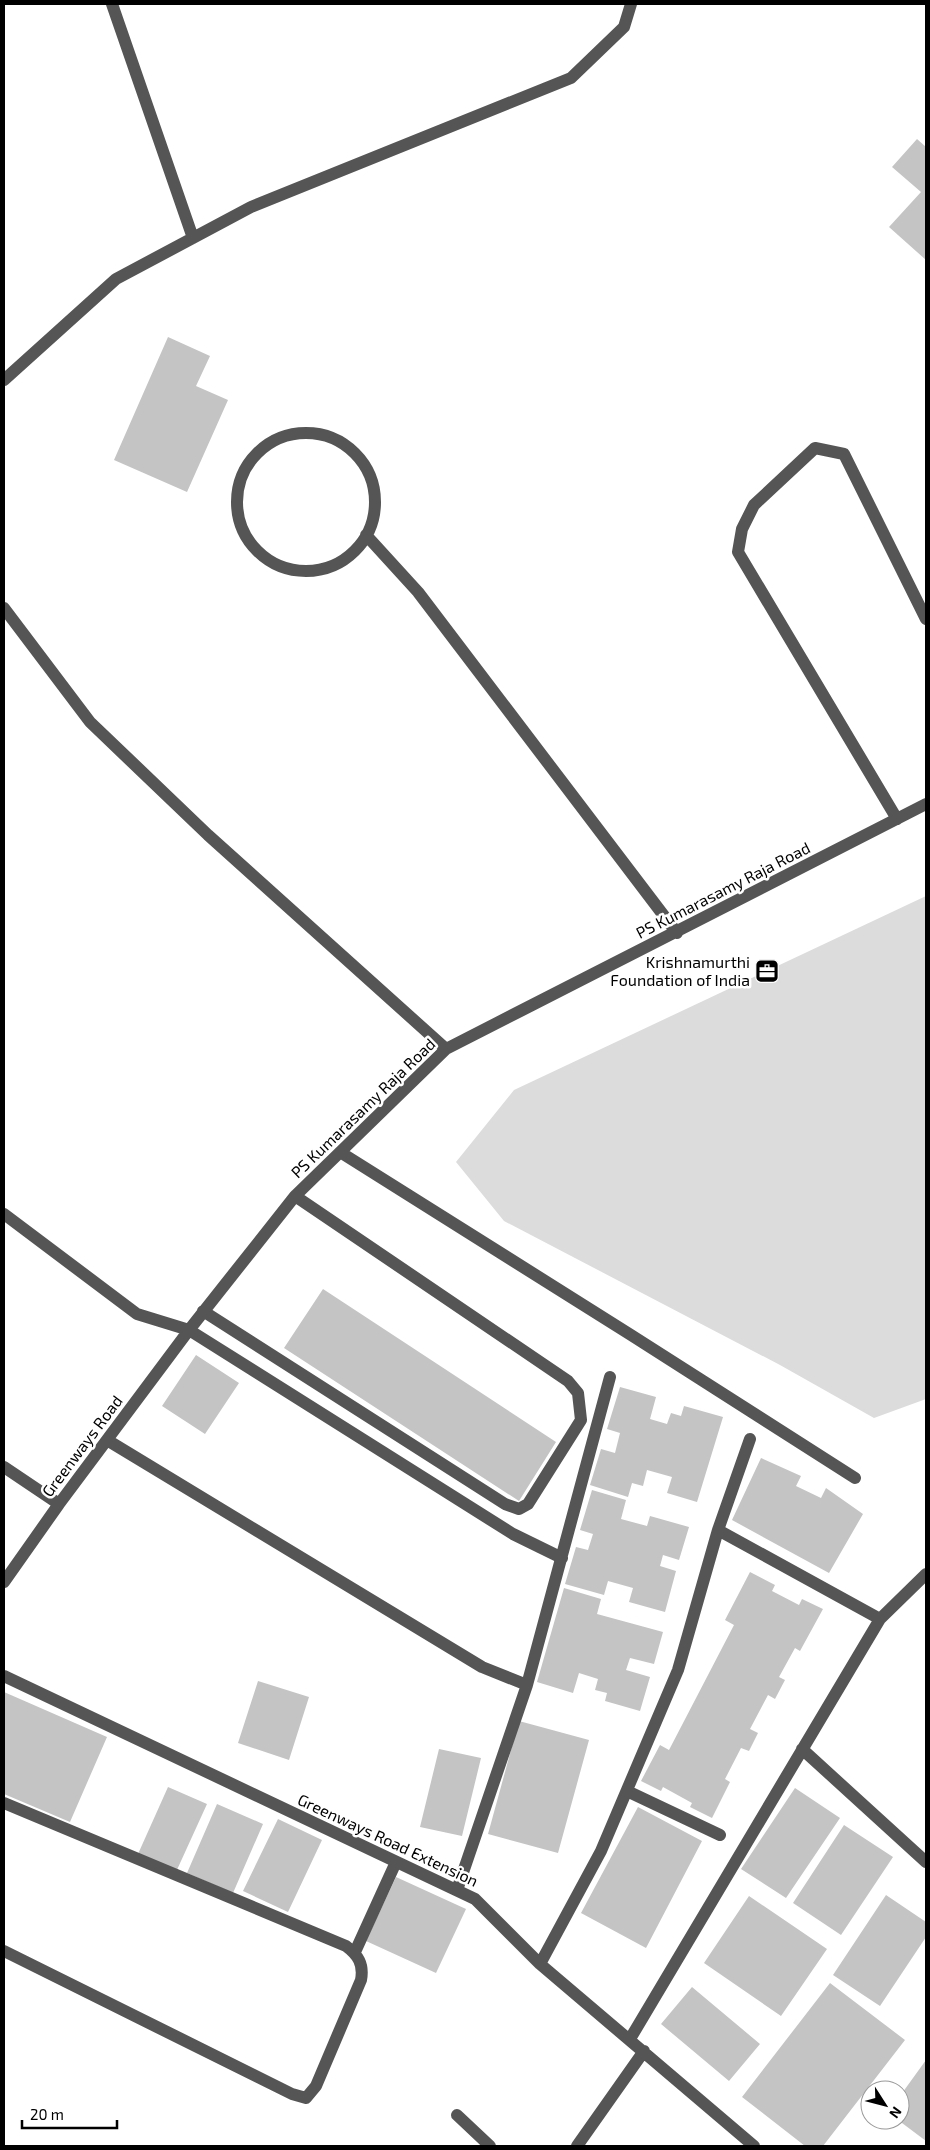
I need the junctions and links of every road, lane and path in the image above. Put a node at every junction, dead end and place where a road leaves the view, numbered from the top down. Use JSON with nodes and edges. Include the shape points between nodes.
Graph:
{"nodes":[{"id":1,"x":112,"y":4,"type":"edge"},
{"id":2,"x":631,"y":4,"type":"edge"},
{"id":3,"x":193,"y":238,"type":"junction"},
{"id":4,"x":4,"y":380,"type":"edge"},
{"id":5,"x":366,"y":535,"type":"junction"},
{"id":6,"x":4,"y":608,"type":"edge"},
{"id":7,"x":926,"y":619,"type":"edge"},
{"id":8,"x":926,"y":804,"type":"edge"},
{"id":9,"x":897,"y":819,"type":"junction"},
{"id":10,"x":677,"y":933,"type":"junction"},
{"id":11,"x":446,"y":1049,"type":"junction"},
{"id":12,"x":340,"y":1152,"type":"junction"},
{"id":13,"x":295,"y":1196,"type":"junction"},
{"id":14,"x":4,"y":1214,"type":"edge"},
{"id":15,"x":203,"y":1311,"type":"junction"},
{"id":16,"x":189,"y":1330,"type":"junction"},
{"id":17,"x":610,"y":1377,"type":"dead end"},
{"id":18,"x":750,"y":1439,"type":"dead end"},
{"id":19,"x":107,"y":1440,"type":"junction"},
{"id":20,"x":4,"y":1467,"type":"edge"},
{"id":21,"x":854,"y":1478,"type":"dead end"},
{"id":22,"x":59,"y":1504,"type":"junction"},
{"id":23,"x":718,"y":1530,"type":"junction"},
{"id":24,"x":562,"y":1558,"type":"junction"},
{"id":25,"x":926,"y":1574,"type":"edge"},
{"id":26,"x":4,"y":1582,"type":"edge"},
{"id":27,"x":880,"y":1619,"type":"junction"},
{"id":28,"x":4,"y":1676,"type":"edge"},
{"id":29,"x":528,"y":1685,"type":"junction"},
{"id":30,"x":802,"y":1749,"type":"junction"},
{"id":31,"x":627,"y":1791,"type":"junction"},
{"id":32,"x":4,"y":1803,"type":"edge"},
{"id":33,"x":720,"y":1835,"type":"dead end"},
{"id":34,"x":396,"y":1862,"type":"junction"},
{"id":35,"x":926,"y":1862,"type":"edge"},
{"id":36,"x":457,"y":1890,"type":"junction"},
{"id":37,"x":4,"y":1950,"type":"edge"},
{"id":38,"x":355,"y":1952,"type":"junction"},
{"id":39,"x":540,"y":1964,"type":"junction"},
{"id":40,"x":630,"y":2039,"type":"junction"},
{"id":41,"x":644,"y":2051,"type":"junction"},
{"id":42,"x":457,"y":2115,"type":"dead end"},
{"id":43,"x":490,"y":2146,"type":"edge"},
{"id":44,"x":577,"y":2146,"type":"edge"},
{"id":45,"x":754,"y":2146,"type":"edge"}],
"edges":[{"from":1,"to":3,"type":"street"},
{"from":2,"to":3,"type":"street","via":[[624,27],[572,78],[251,207]]},
{"from":3,"to":4,"type":"street","via":[[116,279]]},
{"from":5,"to":5,"type":"street","via":[[352,554],[332,566],[310,571],[286,569],[266,559],[249,542],[239,522],[236,499],[241,476],[253,457],[270,443],[291,434],[314,433],[335,439],[353,451],[367,470],[374,491],[374,514]]},
{"from":5,"to":10,"type":"street","via":[[418,592]]},
{"from":6,"to":11,"type":"street","via":[[90,722],[208,834]]},
{"from":7,"to":9,"type":"street","via":[[844,454],[815,448],[754,505],[742,529],[738,552]]},
{"from":8,"to":9,"type":"street","name":"PS Kumarasamy Raja Road"},
{"from":9,"to":10,"type":"street","name":"PS Kumarasamy Raja Road"},
{"from":10,"to":11,"type":"street","name":"PS Kumarasamy Raja Road"},
{"from":11,"to":12,"type":"street","name":"PS Kumarasamy Raja Road"},
{"from":12,"to":13,"type":"street","name":"PS Kumarasamy Raja Road"},
{"from":12,"to":21,"type":"street"},
{"from":13,"to":15,"type":"street","name":"PS Kumarasamy Raja Road"},
{"from":13,"to":15,"type":"street","via":[[568,1381],[578,1392],[581,1420],[528,1504],[519,1509],[505,1504]]},
{"from":14,"to":16,"type":"street","via":[[138,1314]]},
{"from":15,"to":16,"type":"street","name":"PS Kumarasamy Raja Road"},
{"from":16,"to":19,"type":"street","name":"Greenways Road"},
{"from":16,"to":24,"type":"street","via":[[513,1534]]},
{"from":17,"to":24,"type":"street"},
{"from":18,"to":23,"type":"street"},
{"from":19,"to":22,"type":"street","name":"Greenways Road"},
{"from":19,"to":29,"type":"street","via":[[482,1667]]},
{"from":20,"to":22,"type":"street"},
{"from":22,"to":26,"type":"street","name":"Greenways Road"},
{"from":23,"to":27,"type":"street"},
{"from":23,"to":31,"type":"street","via":[[678,1670]]},
{"from":24,"to":29,"type":"street"},
{"from":25,"to":27,"type":"street"},
{"from":27,"to":30,"type":"street"},
{"from":28,"to":34,"type":"street","name":"Greenways Road Extension"},
{"from":29,"to":36,"type":"street"},
{"from":30,"to":35,"type":"street"},
{"from":30,"to":40,"type":"street"},
{"from":31,"to":33,"type":"street"},
{"from":31,"to":39,"type":"street","via":[[601,1851]]},
{"from":32,"to":38,"type":"street"},
{"from":34,"to":36,"type":"street","name":"Greenways Road Extension"},
{"from":34,"to":38,"type":"street"},
{"from":36,"to":39,"type":"street","name":"Greenways Road Extension","via":[[475,1899]]},
{"from":37,"to":38,"type":"street","via":[[292,2094],[306,2098],[316,2086],[361,1980],[361,1962]]},
{"from":39,"to":40,"type":"street","name":"Greenways Road Extension"},
{"from":40,"to":41,"type":"street","name":"Greenways Road Extension"},
{"from":41,"to":44,"type":"street"},
{"from":41,"to":45,"type":"street","name":"Greenways Road Extension"},
{"from":42,"to":43,"type":"street"}]}
